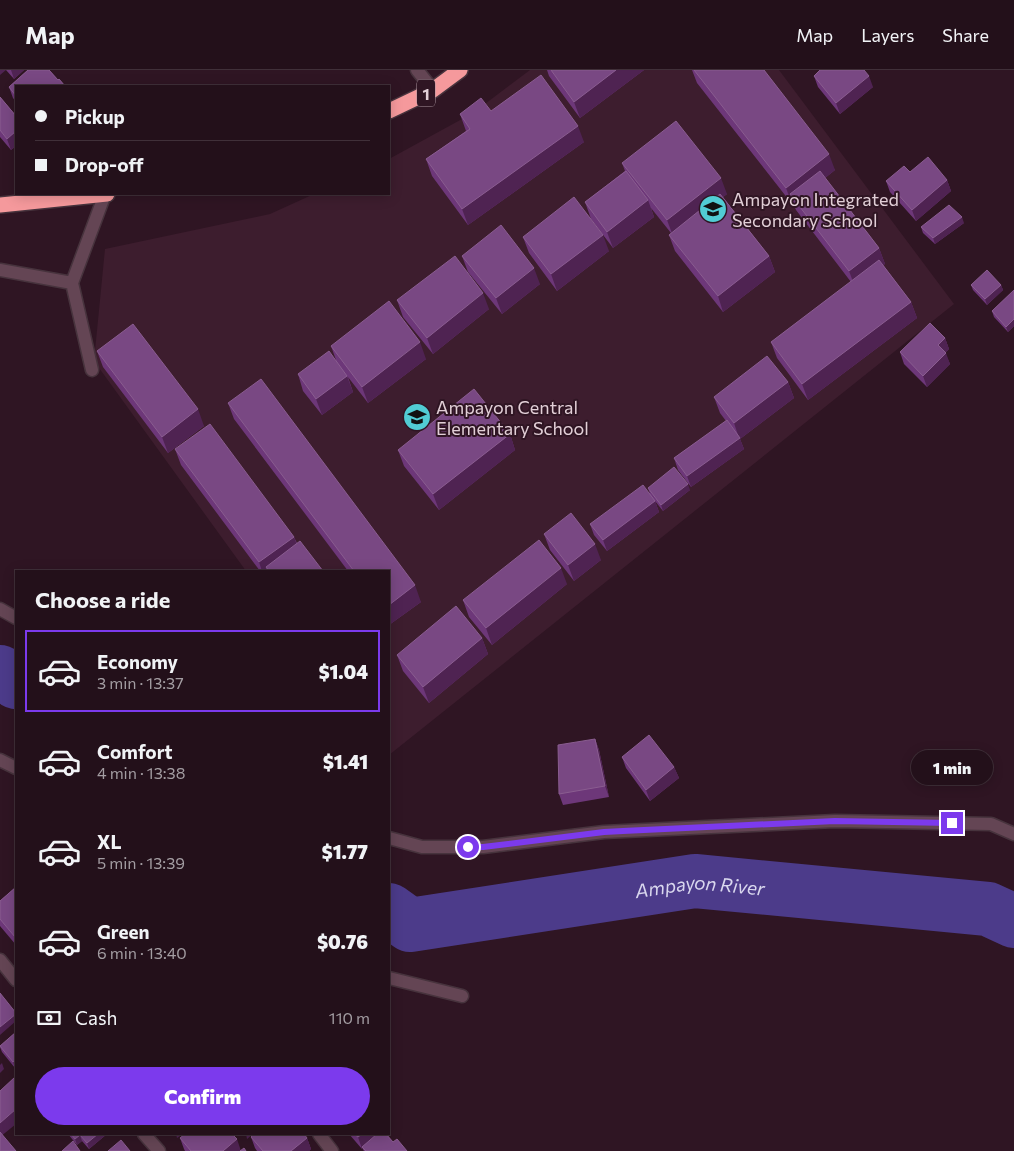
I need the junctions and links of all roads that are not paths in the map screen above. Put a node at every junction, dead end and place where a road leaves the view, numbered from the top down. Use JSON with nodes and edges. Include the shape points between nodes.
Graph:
{"nodes":[{"id":1,"x":417,"y":70,"type":"edge"},
{"id":2,"x":460,"y":70,"type":"edge"},
{"id":3,"x":433,"y":90,"type":"junction"},
{"id":4,"x":390,"y":111,"type":"edge"},
{"id":5,"x":96,"y":195,"type":"edge"},
{"id":6,"x":106,"y":195,"type":"edge"},
{"id":7,"x":0,"y":205,"type":"edge"},
{"id":8,"x":0,"y":270,"type":"edge"},
{"id":9,"x":72,"y":283,"type":"junction"},
{"id":10,"x":92,"y":370,"type":"dead end"},
{"id":11,"x":0,"y":609,"type":"edge"},
{"id":12,"x":15,"y":617,"type":"edge"},
{"id":13,"x":0,"y":760,"type":"edge"},
{"id":14,"x":15,"y":768,"type":"edge"},
{"id":15,"x":1014,"y":834,"type":"edge"},
{"id":16,"x":390,"y":838,"type":"edge"},
{"id":17,"x":0,"y":960,"type":"edge"},
{"id":18,"x":390,"y":978,"type":"edge"},
{"id":19,"x":15,"y":979,"type":"edge"},
{"id":20,"x":462,"y":996,"type":"dead end"},
{"id":21,"x":145,"y":1135,"type":"edge"},
{"id":22,"x":320,"y":1135,"type":"edge"},
{"id":23,"x":158,"y":1151,"type":"edge"},
{"id":24,"x":332,"y":1151,"type":"edge"}],
"edges":[{"from":1,"to":3,"type":"street"},
{"from":2,"to":3,"type":"highway","number":"1"},
{"from":3,"to":4,"type":"highway","number":"1"},
{"from":5,"to":7,"type":"highway"},
{"from":6,"to":9,"type":"street"},
{"from":8,"to":9,"type":"street"},
{"from":9,"to":10,"type":"street"},
{"from":11,"to":12,"type":"street"},
{"from":13,"to":14,"type":"street"},
{"from":15,"to":16,"type":"street","via":[[991,824],[835,821],[604,832],[483,847],[422,847]]},
{"from":17,"to":19,"type":"street"},
{"from":18,"to":20,"type":"street"},
{"from":21,"to":23,"type":"street"},
{"from":22,"to":24,"type":"street"}]}
